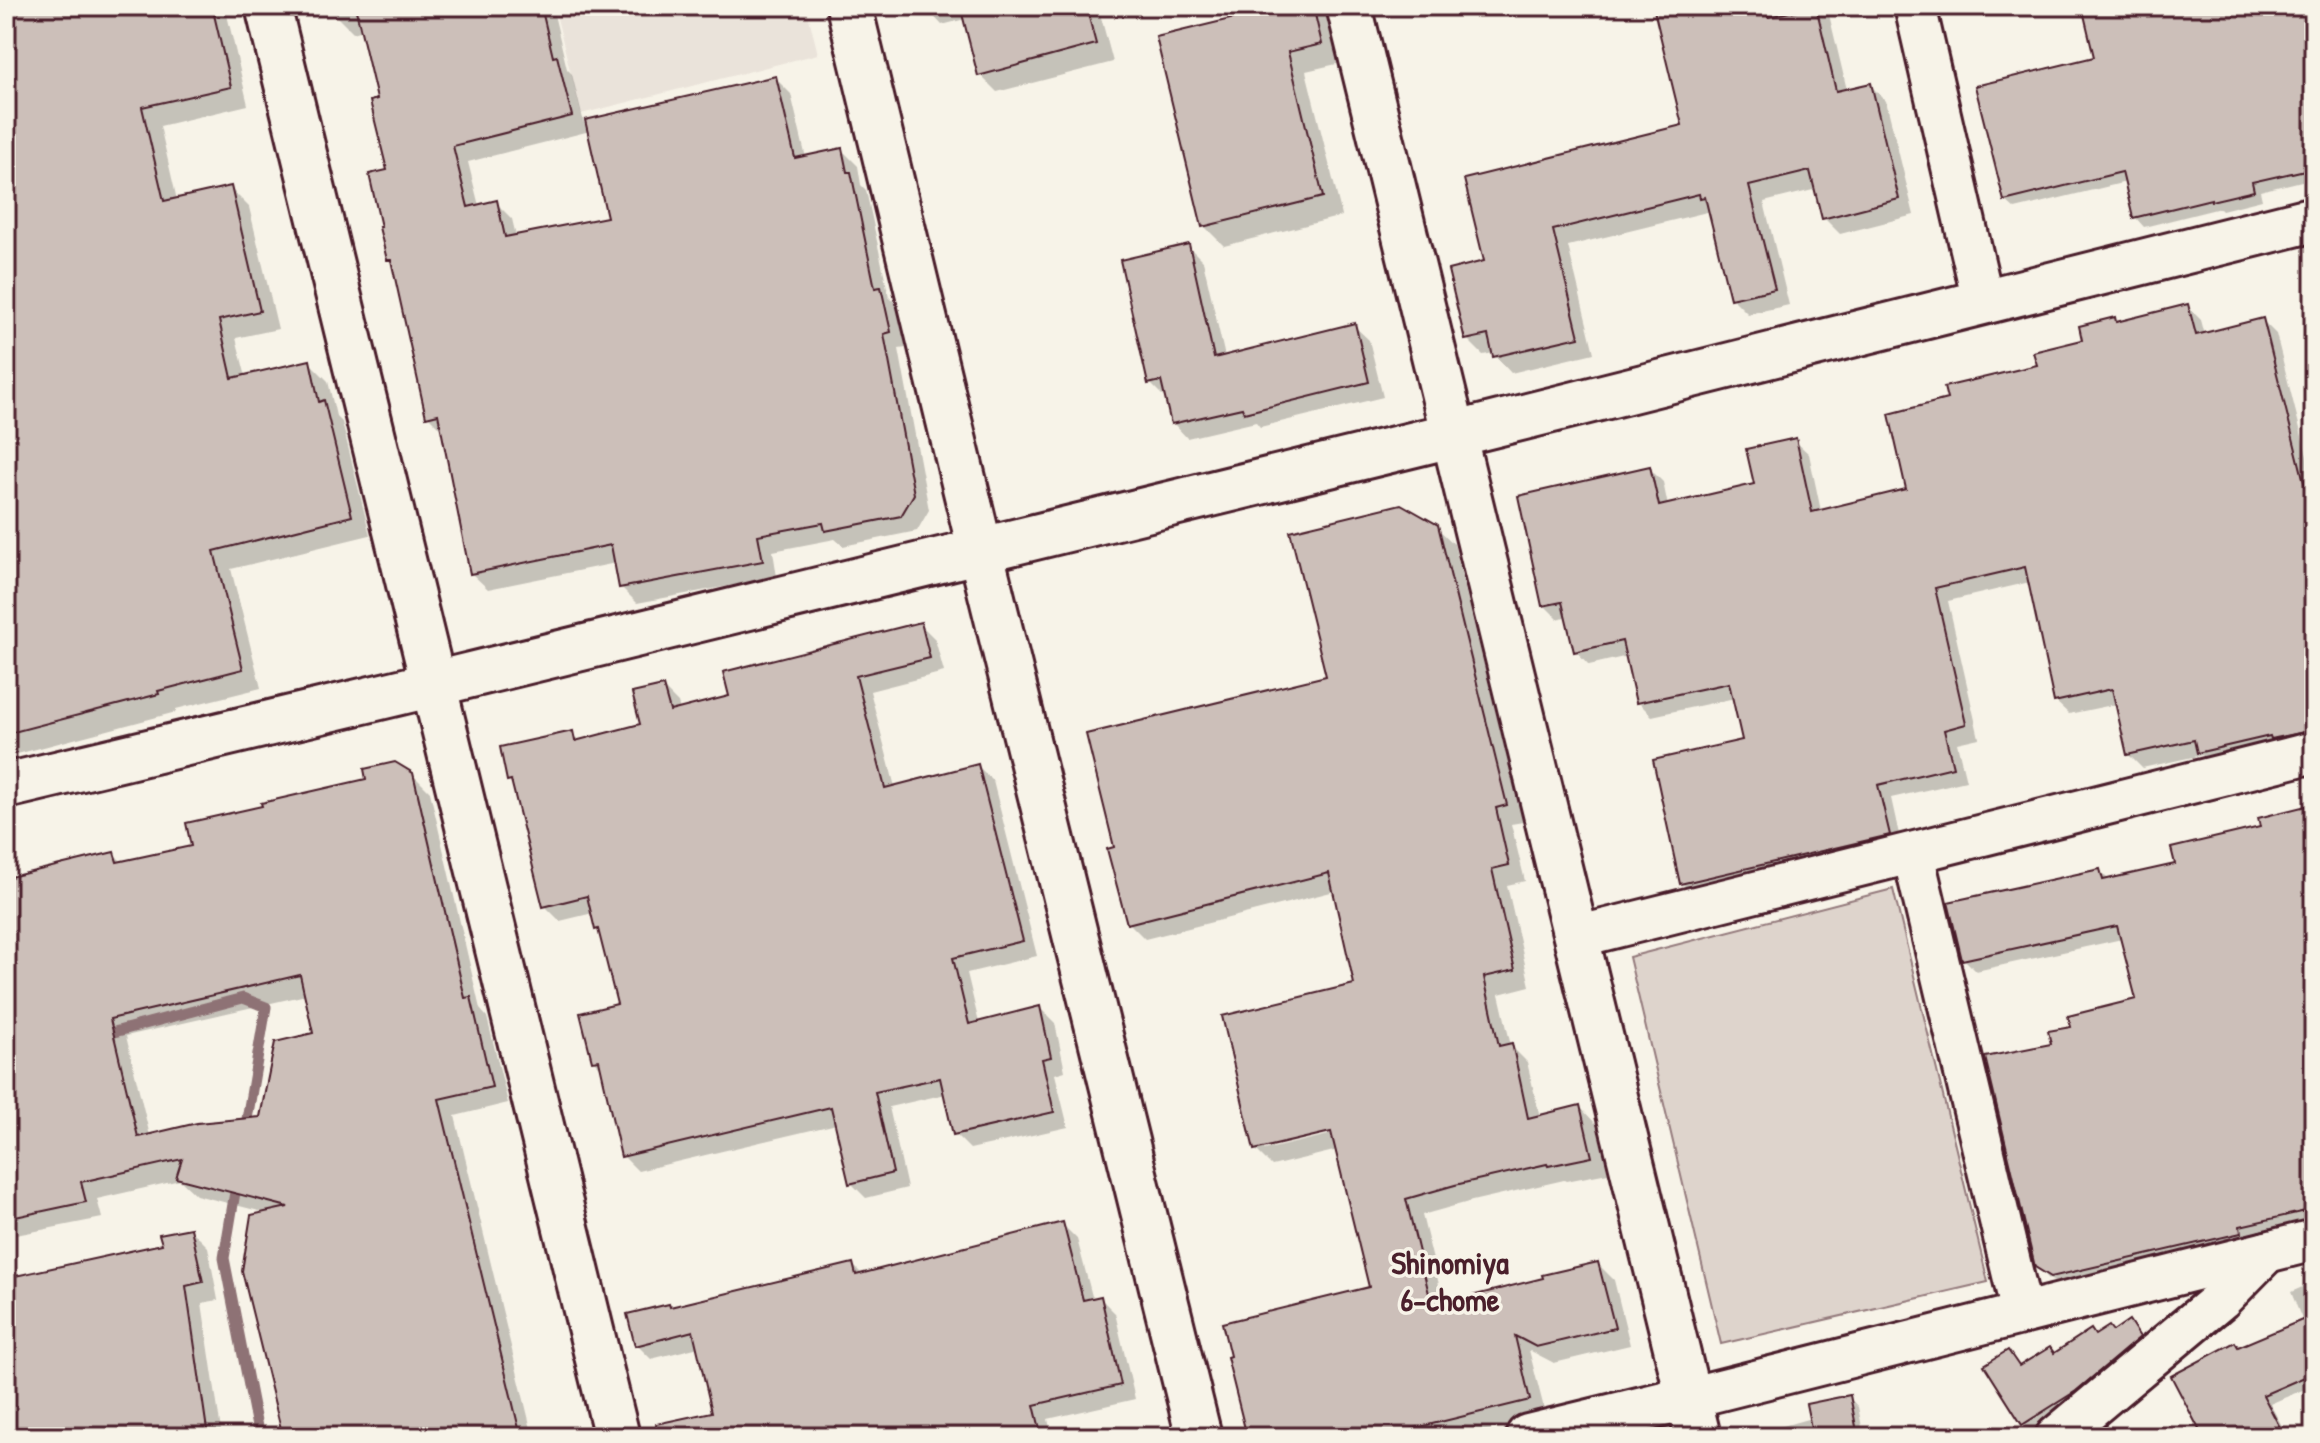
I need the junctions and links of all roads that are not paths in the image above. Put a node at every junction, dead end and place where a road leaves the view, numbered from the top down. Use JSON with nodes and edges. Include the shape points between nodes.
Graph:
{"nodes":[{"id":1,"x":268,"y":6,"type":"edge"},
{"id":2,"x":849,"y":6,"type":"edge"},
{"id":3,"x":1349,"y":6,"type":"edge"},
{"id":4,"x":1915,"y":6,"type":"edge"},
{"id":5,"x":2314,"y":219,"type":"edge"},
{"id":6,"x":1983,"y":301,"type":"junction"},
{"id":7,"x":1452,"y":435,"type":"junction"},
{"id":8,"x":980,"y":549,"type":"junction"},
{"id":9,"x":434,"y":684,"type":"junction"},
{"id":10,"x":2314,"y":752,"type":"edge"},
{"id":11,"x":6,"y":786,"type":"edge"},
{"id":12,"x":1913,"y":854,"type":"junction"},
{"id":13,"x":1576,"y":937,"type":"junction"},
{"id":14,"x":2314,"y":1240,"type":"edge"},
{"id":15,"x":2267,"y":1252,"type":"junction"},
{"id":16,"x":2022,"y":1313,"type":"junction"},
{"id":17,"x":1693,"y":1417,"type":"edge"},
{"id":18,"x":617,"y":1437,"type":"edge"},
{"id":19,"x":1199,"y":1437,"type":"edge"},
{"id":20,"x":1528,"y":1437,"type":"edge"},
{"id":21,"x":2056,"y":1437,"type":"edge"}],
"edges":[{"from":1,"to":9,"type":"street"},
{"from":2,"to":8,"type":"street"},
{"from":3,"to":7,"type":"street"},
{"from":4,"to":6,"type":"street"},
{"from":5,"to":6,"type":"street"},
{"from":6,"to":7,"type":"street"},
{"from":7,"to":8,"type":"street"},
{"from":7,"to":13,"type":"street"},
{"from":8,"to":9,"type":"street"},
{"from":8,"to":19,"type":"street"},
{"from":9,"to":11,"type":"street"},
{"from":9,"to":18,"type":"street"},
{"from":10,"to":12,"type":"street"},
{"from":12,"to":13,"type":"street"},
{"from":12,"to":16,"type":"street"},
{"from":13,"to":17,"type":"street"},
{"from":14,"to":15,"type":"street"},
{"from":15,"to":16,"type":"street"},
{"from":15,"to":21,"type":"street","via":[[2221,1299]]},
{"from":16,"to":17,"type":"street"},
{"from":17,"to":20,"type":"street"}]}
